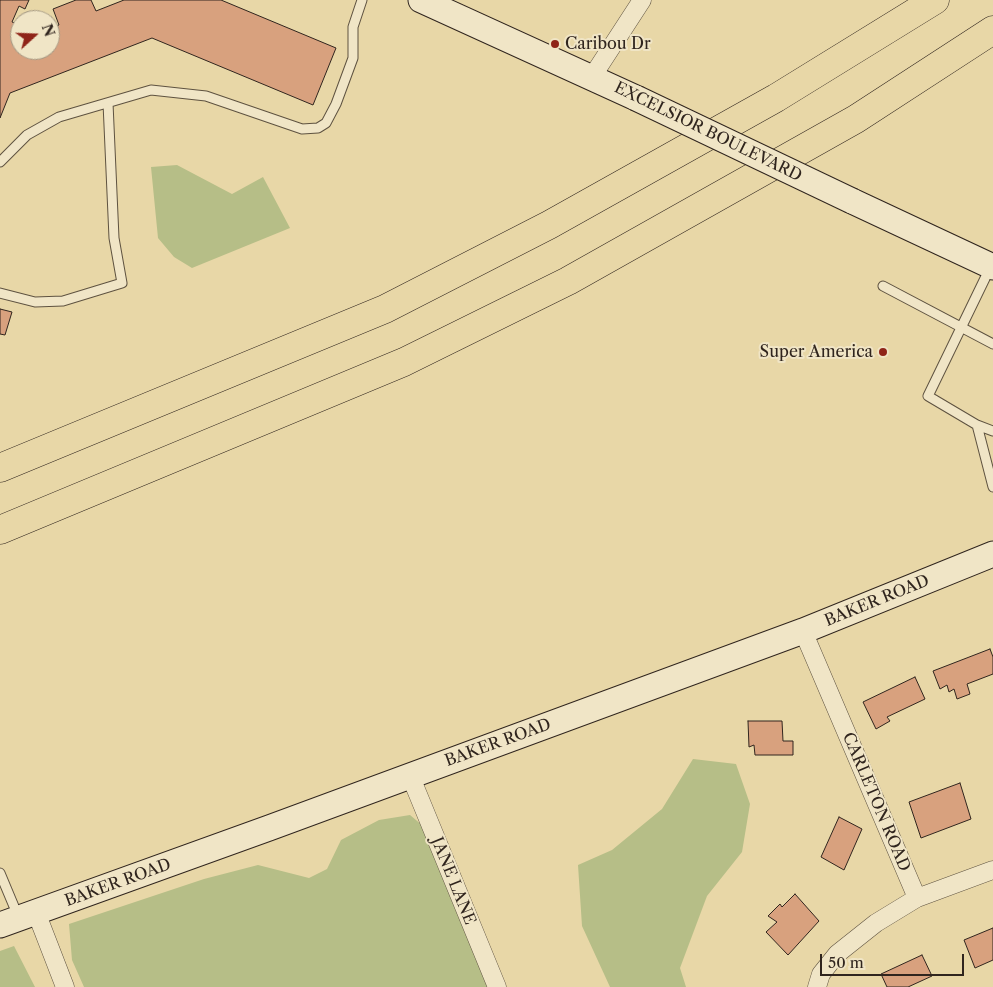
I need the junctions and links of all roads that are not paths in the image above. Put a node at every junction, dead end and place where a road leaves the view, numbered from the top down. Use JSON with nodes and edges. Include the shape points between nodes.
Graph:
{"nodes":[{"id":1,"x":362,"y":0,"type":"edge"},
{"id":2,"x":421,"y":0,"type":"edge"},
{"id":3,"x":642,"y":0,"type":"edge"},
{"id":4,"x":935,"y":0,"type":"edge"},
{"id":5,"x":993,"y":30,"type":"edge"},
{"id":6,"x":592,"y":77,"type":"junction"},
{"id":7,"x":108,"y":103,"type":"junction"},
{"id":8,"x":0,"y":162,"type":"edge"},
{"id":9,"x":992,"y":266,"type":"edge"},
{"id":10,"x":882,"y":286,"type":"dead end"},
{"id":11,"x":0,"y":294,"type":"edge"},
{"id":12,"x":962,"y":328,"type":"junction"},
{"id":13,"x":993,"y":344,"type":"edge"},
{"id":14,"x":977,"y":425,"type":"junction"},
{"id":15,"x":993,"y":431,"type":"edge"},
{"id":16,"x":0,"y":468,"type":"edge"},
{"id":17,"x":993,"y":487,"type":"edge"},
{"id":18,"x":0,"y":530,"type":"edge"},
{"id":19,"x":993,"y":554,"type":"edge"},
{"id":20,"x":803,"y":631,"type":"junction"},
{"id":21,"x":410,"y":775,"type":"junction"},
{"id":22,"x":993,"y":870,"type":"edge"},
{"id":23,"x":0,"y":873,"type":"edge"},
{"id":24,"x":917,"y":898,"type":"junction"},
{"id":25,"x":18,"y":919,"type":"edge"},
{"id":26,"x":64,"y":987,"type":"edge"},
{"id":27,"x":497,"y":987,"type":"edge"},
{"id":28,"x":817,"y":987,"type":"edge"}],
"edges":[{"from":1,"to":7,"type":"lane","via":[[353,27],[353,58],[336,104],[326,123],[318,128],[302,129],[206,96],[151,90]]},
{"from":2,"to":6,"type":"street","name":"EXCELSIOR BOULEVARD"},
{"from":3,"to":6,"type":"street"},
{"from":4,"to":16,"type":"highway","via":[[776,98],[668,159],[549,225],[385,309]]},
{"from":5,"to":18,"type":"highway","via":[[856,119],[568,281],[404,362]]},
{"from":6,"to":9,"type":"street","name":"EXCELSIOR BOULEVARD","bridge":true},
{"from":7,"to":8,"type":"lane","via":[[59,117],[27,135]]},
{"from":7,"to":11,"type":"lane","via":[[114,238],[122,283],[63,301],[35,302]]},
{"from":9,"to":12,"type":"lane"},
{"from":10,"to":12,"type":"lane"},
{"from":12,"to":13,"type":"lane"},
{"from":12,"to":14,"type":"lane","via":[[928,396]]},
{"from":14,"to":15,"type":"lane"},
{"from":14,"to":17,"type":"lane"},
{"from":19,"to":20,"type":"street","name":"BAKER ROAD"},
{"from":20,"to":21,"type":"street","name":"BAKER ROAD"},
{"from":20,"to":24,"type":"street","name":"CARLETON ROAD"},
{"from":21,"to":25,"type":"street","name":"BAKER ROAD"},
{"from":21,"to":27,"type":"street","name":"JANE LANE"},
{"from":22,"to":24,"type":"street"},
{"from":23,"to":25,"type":"lane"},
{"from":24,"to":28,"type":"street","via":[[876,923],[837,954],[821,974]]},
{"from":25,"to":26,"type":"street"}]}
